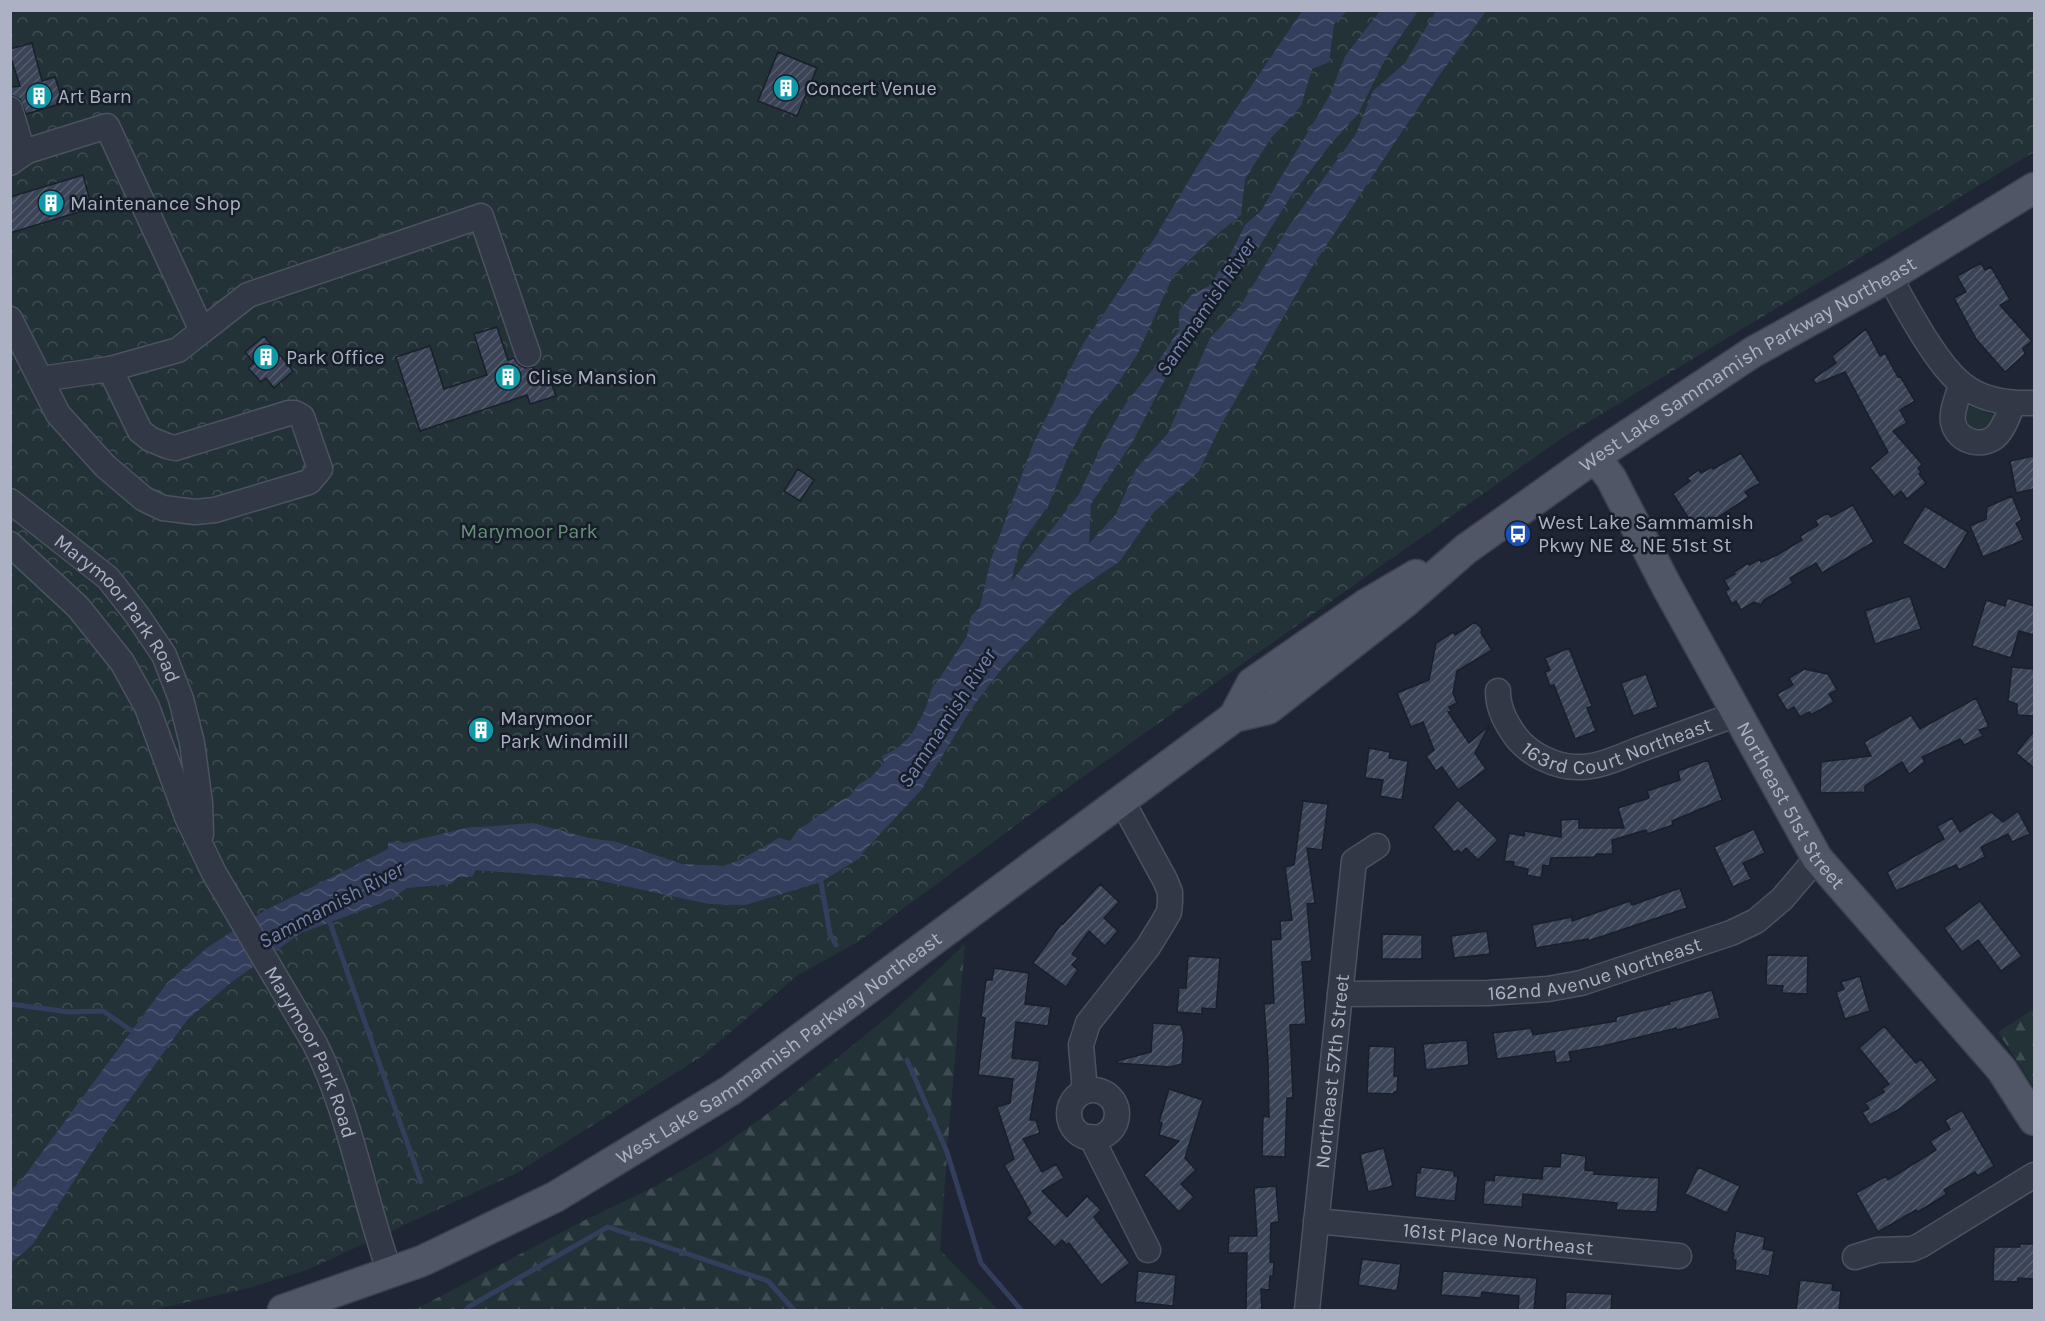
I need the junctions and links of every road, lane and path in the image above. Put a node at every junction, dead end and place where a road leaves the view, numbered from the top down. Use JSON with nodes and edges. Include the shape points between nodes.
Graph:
{"nodes":[{"id":1,"x":10,"y":109,"type":"edge"},
{"id":2,"x":17,"y":158,"type":"edge"},
{"id":3,"x":2034,"y":188,"type":"edge"},
{"id":4,"x":1890,"y":276,"type":"junction"},
{"id":5,"x":10,"y":319,"type":"edge"},
{"id":6,"x":202,"y":331,"type":"junction"},
{"id":7,"x":528,"y":354,"type":"dead end"},
{"id":8,"x":110,"y":369,"type":"junction"},
{"id":9,"x":41,"y":379,"type":"junction"},
{"id":10,"x":1961,"y":385,"type":"junction"},
{"id":11,"x":2024,"y":403,"type":"edge"},
{"id":12,"x":1595,"y":457,"type":"junction"},
{"id":13,"x":10,"y":501,"type":"edge"},
{"id":14,"x":10,"y":544,"type":"edge"},
{"id":15,"x":1498,"y":691,"type":"dead end"},
{"id":16,"x":1737,"y":714,"type":"junction"},
{"id":17,"x":1122,"y":801,"type":"junction"},
{"id":18,"x":202,"y":846,"type":"junction"},
{"id":19,"x":1377,"y":846,"type":"dead end"},
{"id":20,"x":1817,"y":858,"type":"junction"},
{"id":21,"x":1340,"y":994,"type":"junction"},
{"id":22,"x":1085,"y":1091,"type":"junction"},
{"id":23,"x":2034,"y":1120,"type":"edge"},
{"id":24,"x":1091,"y":1137,"type":"junction"},
{"id":25,"x":2034,"y":1175,"type":"edge"},
{"id":26,"x":1316,"y":1221,"type":"junction"},
{"id":27,"x":1148,"y":1250,"type":"dead end"},
{"id":28,"x":1679,"y":1256,"type":"dead end"},
{"id":29,"x":1855,"y":1257,"type":"dead end"},
{"id":30,"x":390,"y":1273,"type":"junction"},
{"id":31,"x":283,"y":1311,"type":"edge"},
{"id":32,"x":1308,"y":1311,"type":"edge"}],
"edges":[{"from":1,"to":2,"type":"street"},
{"from":2,"to":6,"type":"street","via":[[107,126]]},
{"from":3,"to":4,"type":"main road","name":"West Lake Sammamish Parkway Northeast"},
{"from":4,"to":10,"type":"street","via":[[1944,367]]},
{"from":4,"to":12,"type":"main road","name":"West Lake Sammamish Parkway Northeast","via":[[1753,352]]},
{"from":5,"to":9,"type":"street"},
{"from":6,"to":7,"type":"street","via":[[248,295],[481,216]]},
{"from":6,"to":8,"type":"street","via":[[178,350]]},
{"from":8,"to":9,"type":"street"},
{"from":8,"to":9,"type":"street","via":[[140,431],[150,439],[175,448],[295,413],[302,417],[320,469],[309,482],[215,510],[163,508],[144,499],[105,466],[58,414]]},
{"from":10,"to":11,"type":"street","via":[[1986,399]]},
{"from":10,"to":11,"type":"street","via":[[1953,420],[1961,437],[1969,441],[1993,438]]},
{"from":12,"to":16,"type":"main road","name":"Northeast 51st Street","via":[[1611,478]]},
{"from":12,"to":17,"type":"main road","name":"West Lake Sammamish Parkway Northeast","via":[[1466,549],[1393,587],[1252,683],[1234,717]]},
{"from":13,"to":18,"type":"street","name":"Marymoor Park Road","via":[[108,578],[164,655],[192,743]]},
{"from":14,"to":18,"type":"street","name":"Marymoor Park Road","via":[[78,607],[122,662],[147,707],[187,818]]},
{"from":15,"to":16,"type":"street","name":"163rd Court Northeast","via":[[1498,703],[1522,745],[1554,763],[1579,767],[1606,762]]},
{"from":16,"to":20,"type":"main road","name":"Northeast 51st Street"},
{"from":17,"to":22,"type":"street","via":[[1165,880],[1170,892],[1169,912],[1148,947],[1088,1023],[1081,1045]]},
{"from":17,"to":30,"type":"main road","name":"West Lake Sammamish Parkway Northeast","via":[[731,1090],[555,1197]]},
{"from":18,"to":30,"type":"street","name":"Marymoor Park Road","via":[[329,1073]]},
{"from":19,"to":21,"type":"street","name":"Northeast 57th Street","via":[[1354,861]]},
{"from":20,"to":21,"type":"street","name":"162nd Avenue Northeast","via":[[1782,899],[1756,921],[1581,983],[1488,993]]},
{"from":20,"to":23,"type":"main road","name":"Northeast 51st Street","via":[[2002,1070]]},
{"from":21,"to":26,"type":"street","name":"Northeast 57th Street"},
{"from":22,"to":24,"type":"street","via":[[1072,1102],[1069,1118],[1078,1132]]},
{"from":22,"to":24,"type":"street","via":[[1105,1092],[1118,1111],[1109,1132]]},
{"from":24,"to":27,"type":"street"},
{"from":25,"to":29,"type":"street","via":[[1921,1245]]},
{"from":26,"to":28,"type":"street","name":"161st Place Northeast"},
{"from":26,"to":32,"type":"street","name":"Northeast 57th Street"},
{"from":30,"to":31,"type":"main road","name":"West Lake Sammamish Parkway Northeast"}]}
